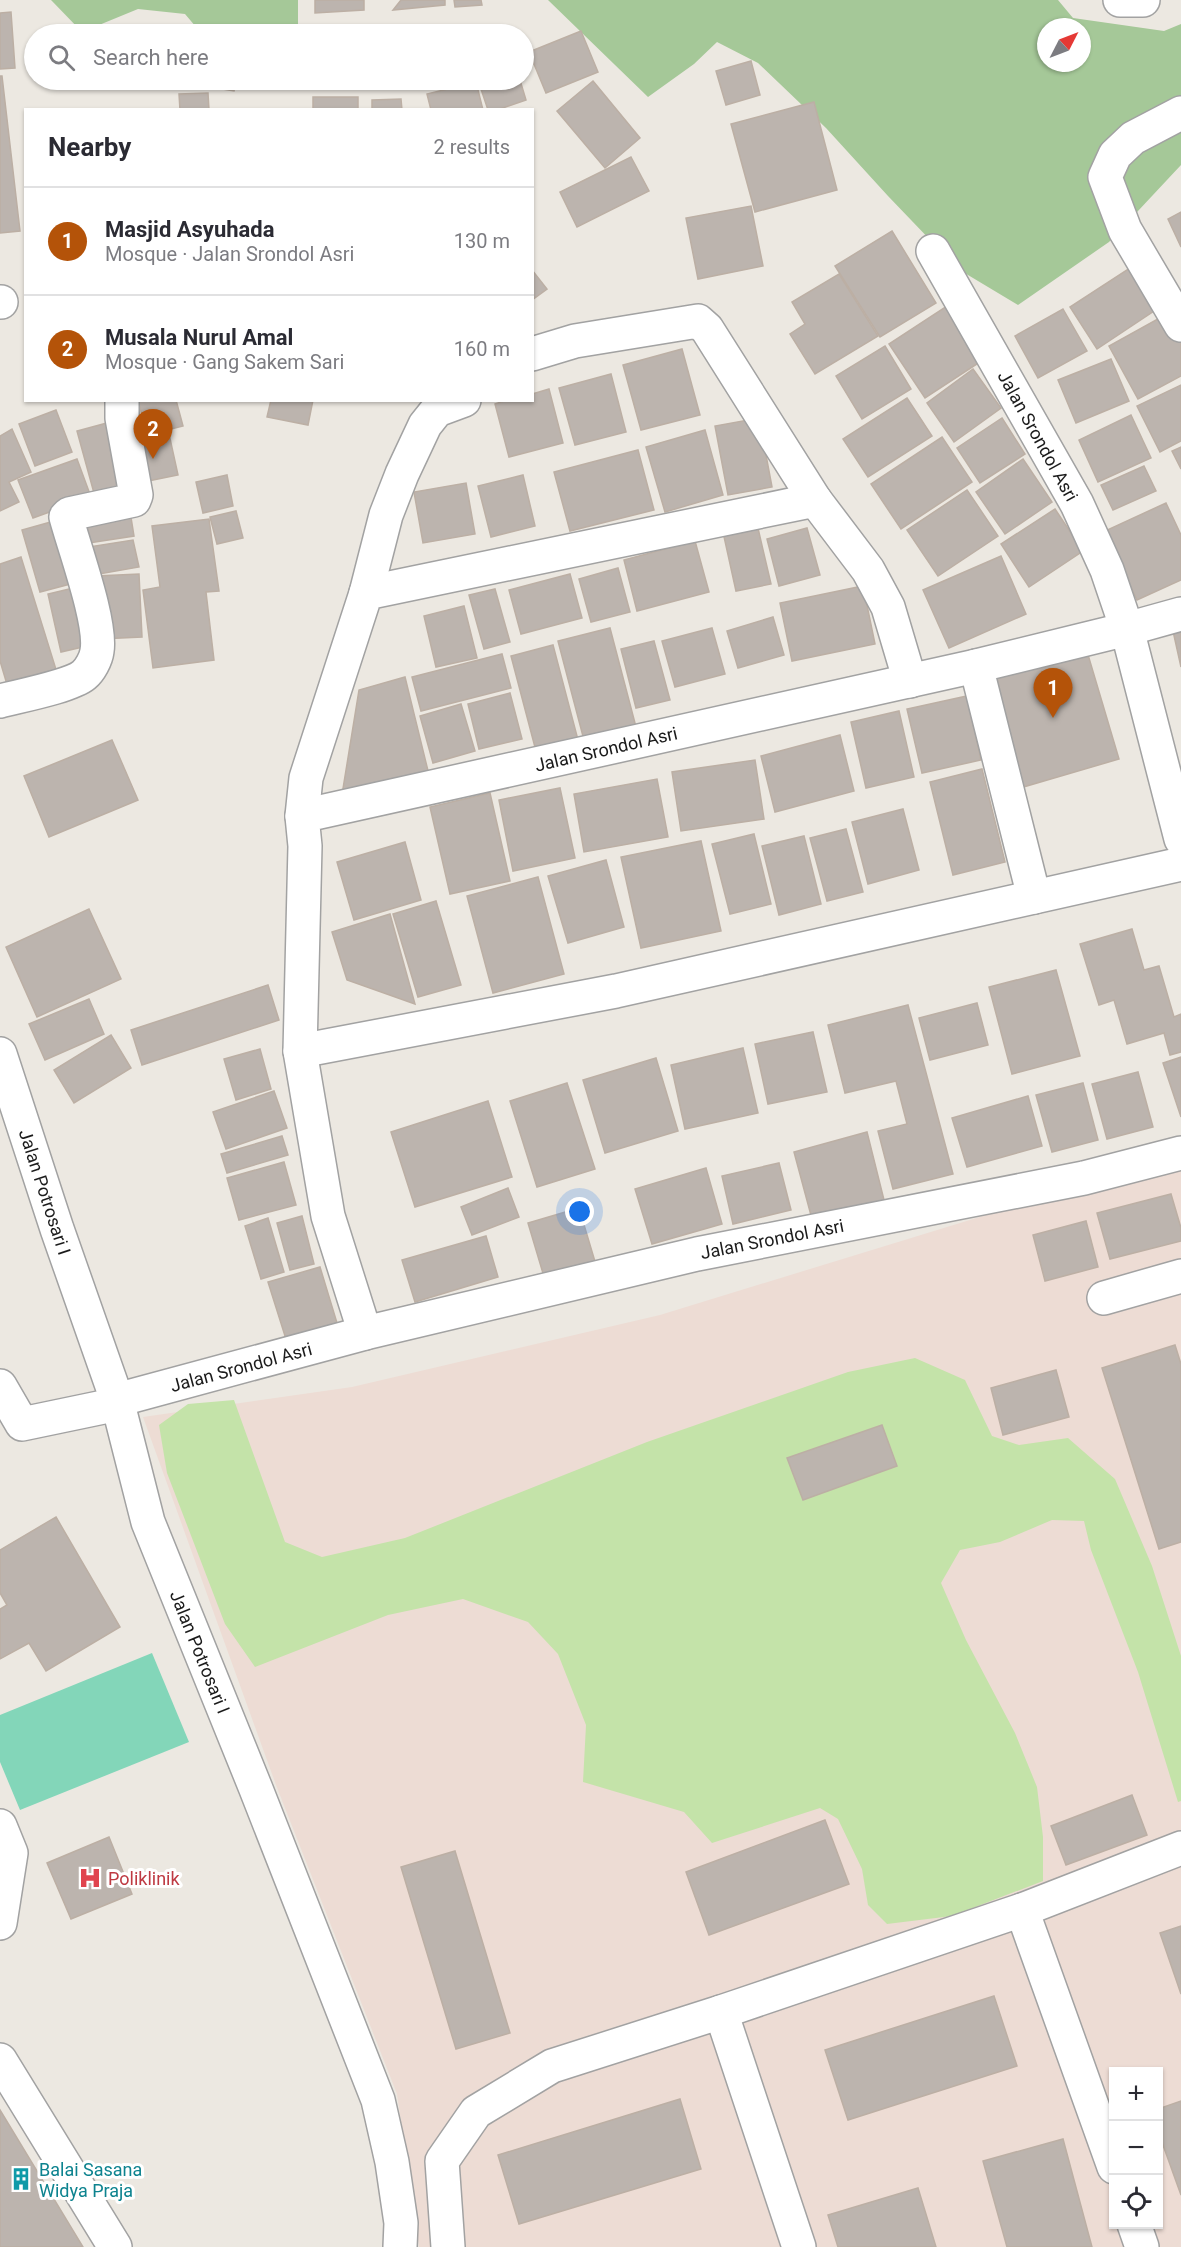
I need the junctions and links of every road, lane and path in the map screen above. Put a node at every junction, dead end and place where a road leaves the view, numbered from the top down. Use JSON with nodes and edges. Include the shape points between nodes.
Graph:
{"nodes":[{"id":1,"x":1120,"y":0,"type":"edge"},
{"id":2,"x":1143,"y":0,"type":"edge"},
{"id":3,"x":1181,"y":113,"type":"edge"},
{"id":4,"x":933,"y":251,"type":"dead end"},
{"id":5,"x":1181,"y":325,"type":"edge"},
{"id":6,"x":534,"y":353,"type":"edge"},
{"id":7,"x":122,"y":402,"type":"edge"},
{"id":8,"x":459,"y":402,"type":"edge"},
{"id":9,"x":815,"y":500,"type":"junction"},
{"id":10,"x":366,"y":593,"type":"junction"},
{"id":11,"x":1181,"y":614,"type":"edge"},
{"id":12,"x":1127,"y":629,"type":"junction"},
{"id":13,"x":976,"y":666,"type":"junction"},
{"id":14,"x":910,"y":681,"type":"junction"},
{"id":15,"x":0,"y":701,"type":"edge"},
{"id":16,"x":302,"y":816,"type":"junction"},
{"id":17,"x":1181,"y":839,"type":"edge"},
{"id":18,"x":1181,"y":864,"type":"edge"},
{"id":19,"x":1034,"y":897,"type":"junction"},
{"id":20,"x":300,"y":1051,"type":"junction"},
{"id":21,"x":0,"y":1054,"type":"edge"},
{"id":22,"x":1181,"y":1153,"type":"edge"},
{"id":23,"x":1181,"y":1276,"type":"edge"},
{"id":24,"x":1104,"y":1298,"type":"dead end"},
{"id":25,"x":365,"y":1333,"type":"junction"},
{"id":26,"x":0,"y":1386,"type":"edge"},
{"id":27,"x":118,"y":1402,"type":"junction"},
{"id":28,"x":0,"y":1826,"type":"edge"},
{"id":29,"x":1181,"y":1848,"type":"edge"},
{"id":30,"x":1022,"y":1910,"type":"junction"},
{"id":31,"x":0,"y":1923,"type":"edge"},
{"id":32,"x":721,"y":2012,"type":"junction"},
{"id":33,"x":0,"y":2060,"type":"edge"},
{"id":34,"x":1109,"y":2156,"type":"edge"},
{"id":35,"x":1136,"y":2229,"type":"edge"},
{"id":36,"x":115,"y":2247,"type":"edge"},
{"id":37,"x":400,"y":2247,"type":"edge"},
{"id":38,"x":448,"y":2247,"type":"edge"},
{"id":39,"x":799,"y":2247,"type":"edge"},
{"id":40,"x":1142,"y":2247,"type":"edge"}],
"edges":[{"from":1,"to":2,"type":"street"},
{"from":3,"to":5,"type":"street","via":[[1133,138],[1115,155],[1105,177],[1125,230]]},
{"from":4,"to":12,"type":"street","name":"Jalan Srondol Asri","via":[[1077,504],[1107,570]]},
{"from":6,"to":9,"type":"street","via":[[575,341],[698,321],[707,329]]},
{"from":7,"to":15,"type":"street","via":[[134,500],[66,517],[96,626],[97,651],[92,664],[83,676]]},
{"from":8,"to":10,"type":"street","via":[[437,410],[425,425],[386,515]]},
{"from":9,"to":10,"type":"street"},
{"from":9,"to":14,"type":"street","via":[[868,570],[888,607]]},
{"from":10,"to":16,"type":"street","via":[[306,777]]},
{"from":11,"to":12,"type":"street","name":"Jalan Srondol Asri"},
{"from":12,"to":13,"type":"street","name":"Jalan Srondol Asri"},
{"from":12,"to":17,"type":"street","name":"Jalan Srondol Asri"},
{"from":13,"to":14,"type":"street","name":"Jalan Srondol Asri"},
{"from":13,"to":19,"type":"street"},
{"from":14,"to":16,"type":"street","name":"Jalan Srondol Asri"},
{"from":16,"to":20,"type":"street"},
{"from":18,"to":19,"type":"street"},
{"from":19,"to":20,"type":"street","via":[[616,991]]},
{"from":20,"to":25,"type":"street","via":[[328,1216]]},
{"from":21,"to":27,"type":"street","name":"Jalan Potrosari I"},
{"from":22,"to":25,"type":"street","name":"Jalan Srondol Asri","via":[[1084,1178],[697,1254]]},
{"from":23,"to":24,"type":"street"},
{"from":25,"to":27,"type":"street","name":"Jalan Srondol Asri"},
{"from":26,"to":27,"type":"street","name":"Jalan Srondol Asri","via":[[22,1424]]},
{"from":27,"to":37,"type":"street","name":"Jalan Potrosari I","via":[[147,1522],[378,2100],[392,2162],[401,2223]]},
{"from":28,"to":31,"type":"street","via":[[11,1853]]},
{"from":29,"to":30,"type":"street"},
{"from":30,"to":32,"type":"street"},
{"from":30,"to":34,"type":"street"},
{"from":32,"to":38,"type":"street","via":[[552,2066],[476,2112],[442,2161]]},
{"from":32,"to":39,"type":"street"},
{"from":33,"to":36,"type":"street"},
{"from":35,"to":40,"type":"street"}]}
